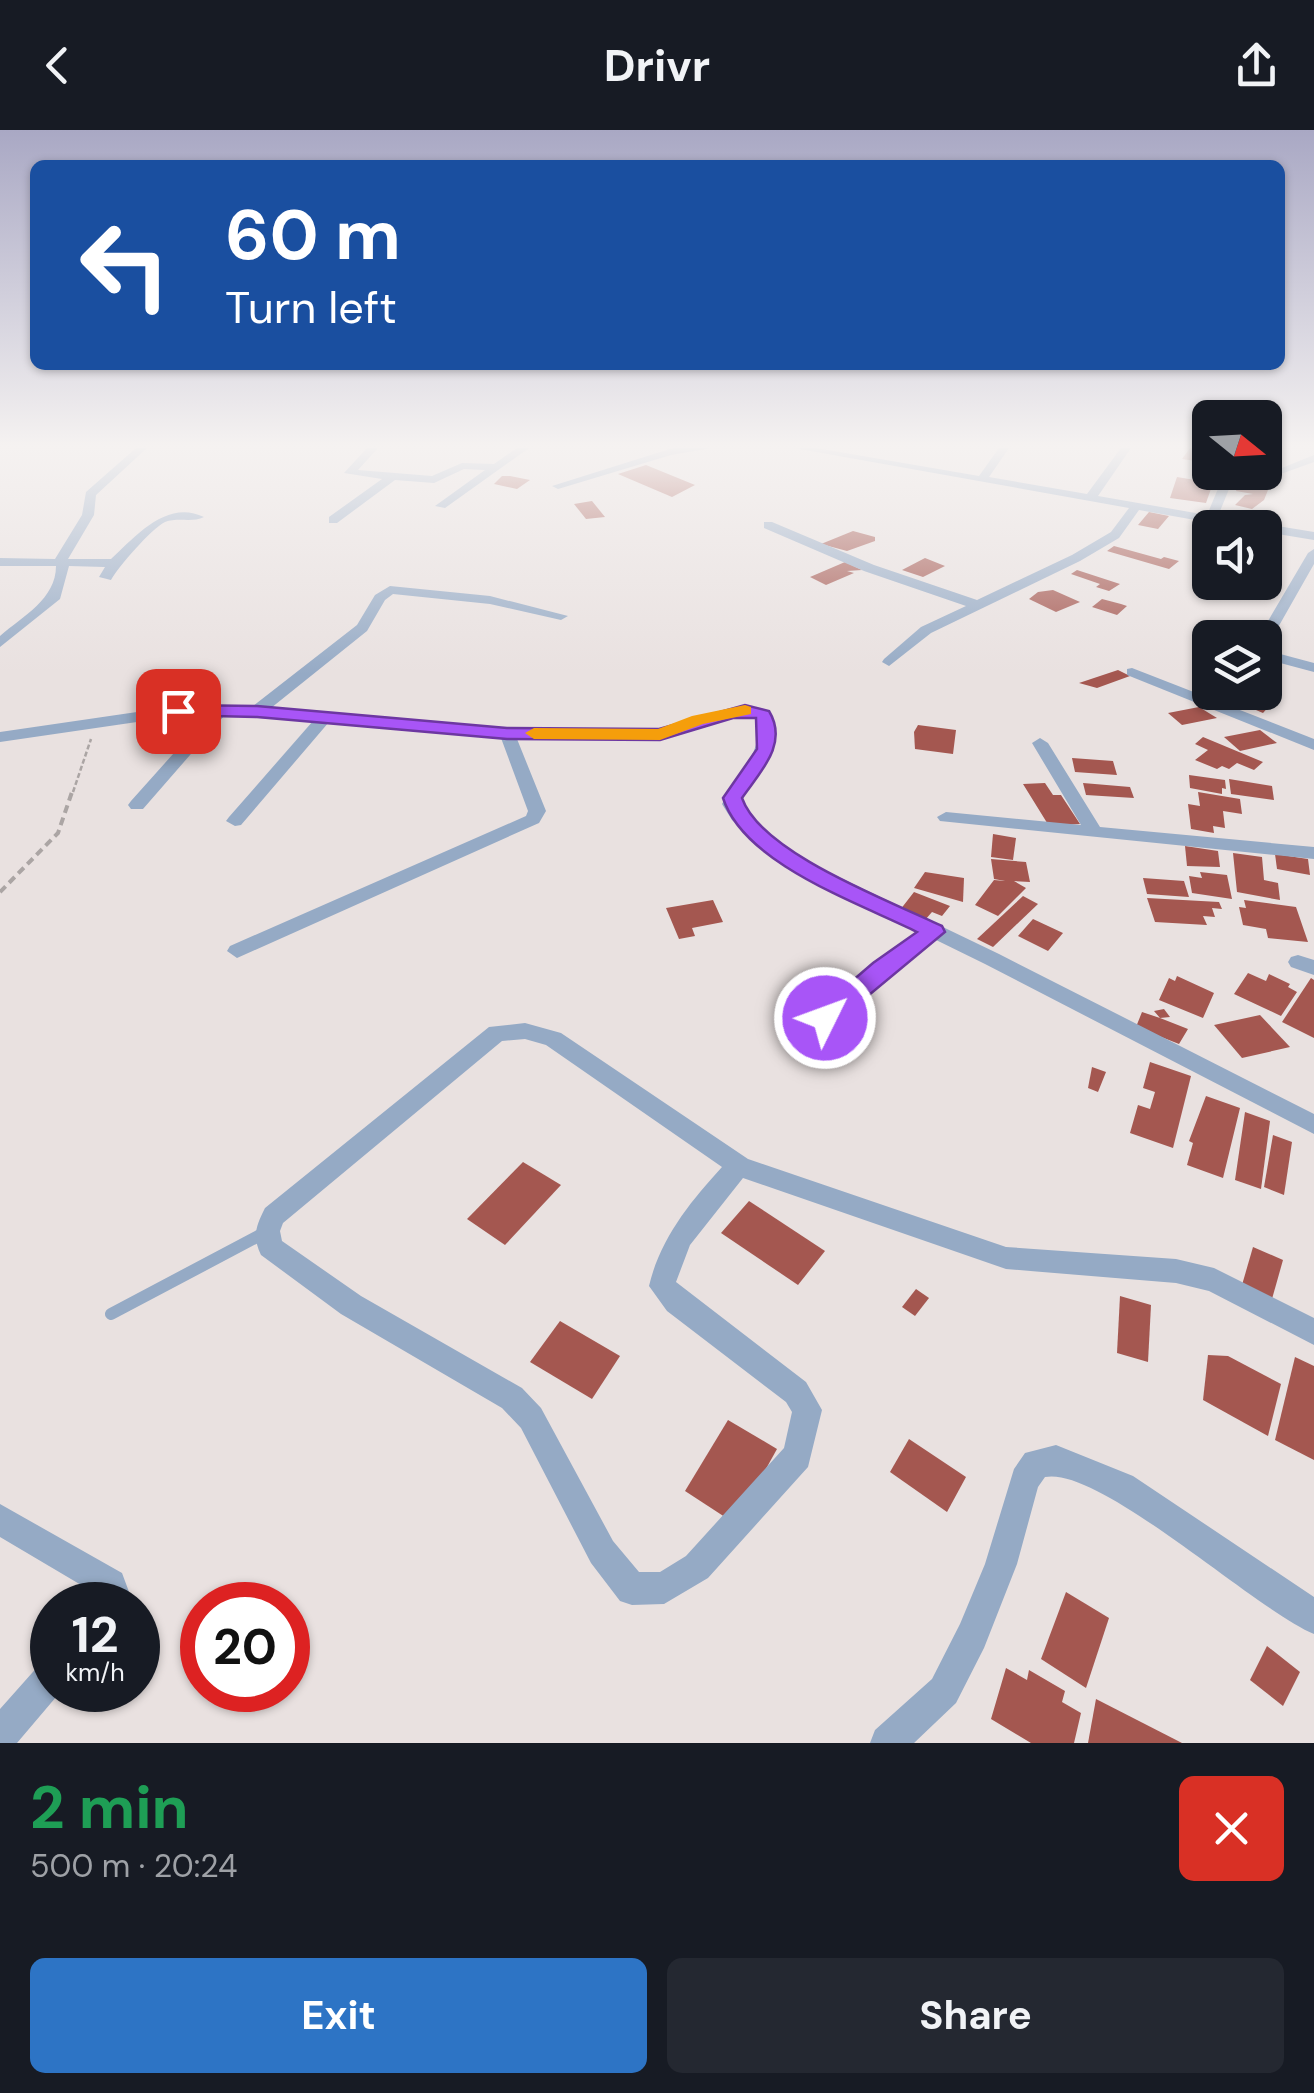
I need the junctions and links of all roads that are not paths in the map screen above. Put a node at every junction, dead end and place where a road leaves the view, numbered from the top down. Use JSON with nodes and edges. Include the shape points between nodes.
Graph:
{"nodes":[{"id":1,"x":83,"y":523,"type":"edge"},
{"id":2,"x":157,"y":523,"type":"edge"},
{"id":3,"x":1123,"y":523,"type":"edge"},
{"id":4,"x":768,"y":525,"type":"dead end"},
{"id":5,"x":1282,"y":531,"type":"edge"},
{"id":6,"x":1314,"y":536,"type":"edge"},
{"id":7,"x":1314,"y":553,"type":"edge"},
{"id":8,"x":62,"y":560,"type":"junction"},
{"id":9,"x":0,"y":562,"type":"edge"},
{"id":10,"x":114,"y":563,"type":"junction"},
{"id":11,"x":106,"y":577,"type":"dead end"},
{"id":12,"x":976,"y":605,"type":"junction"},
{"id":13,"x":562,"y":616,"type":"dead end"},
{"id":14,"x":1275,"y":620,"type":"edge"},
{"id":15,"x":0,"y":643,"type":"edge"},
{"id":16,"x":1282,"y":659,"type":"edge"},
{"id":17,"x":889,"y":662,"type":"dead end"},
{"id":18,"x":1314,"y":668,"type":"edge"},
{"id":19,"x":1132,"y":672,"type":"dead end"},
{"id":20,"x":220,"y":710,"type":"junction"},
{"id":21,"x":257,"y":711,"type":"junction"},
{"id":22,"x":324,"y":717,"type":"junction"},
{"id":23,"x":507,"y":734,"type":"junction"},
{"id":24,"x":0,"y":736,"type":"edge"},
{"id":25,"x":1040,"y":743,"type":"dead end"},
{"id":26,"x":1314,"y":744,"type":"edge"},
{"id":27,"x":137,"y":806,"type":"dead end"},
{"id":28,"x":946,"y":816,"type":"dead end"},
{"id":29,"x":236,"y":821,"type":"dead end"},
{"id":30,"x":1093,"y":830,"type":"junction"},
{"id":31,"x":1314,"y":853,"type":"edge"},
{"id":32,"x":934,"y":932,"type":"junction"},
{"id":33,"x":236,"y":951,"type":"dead end"},
{"id":34,"x":825,"y":1018,"type":"dead end"},
{"id":35,"x":1314,"y":1125,"type":"edge"},
{"id":36,"x":739,"y":1166,"type":"junction"},
{"id":37,"x":267,"y":1232,"type":"junction"},
{"id":38,"x":111,"y":1314,"type":"dead end"},
{"id":39,"x":1314,"y":1332,"type":"edge"},
{"id":40,"x":0,"y":1520,"type":"edge"},
{"id":41,"x":107,"y":1582,"type":"edge"},
{"id":42,"x":1314,"y":1617,"type":"edge"},
{"id":43,"x":30,"y":1701,"type":"edge"},
{"id":44,"x":0,"y":1736,"type":"edge"},
{"id":45,"x":888,"y":1743,"type":"edge"}],
"edges":[{"from":1,"to":8,"type":"street"},
{"from":2,"to":10,"type":"street"},
{"from":3,"to":12,"type":"street","via":[[1102,542]]},
{"from":4,"to":12,"type":"street"},
{"from":5,"to":6,"type":"street"},
{"from":7,"to":14,"type":"street"},
{"from":8,"to":9,"type":"street"},
{"from":8,"to":10,"type":"street"},
{"from":8,"to":15,"type":"street","via":[[55,596]]},
{"from":10,"to":11,"type":"street"},
{"from":12,"to":17,"type":"street","via":[[926,630]]},
{"from":13,"to":21,"type":"street","via":[[490,600],[390,590],[362,628]]},
{"from":16,"to":18,"type":"street"},
{"from":19,"to":26,"type":"street"},
{"from":20,"to":21,"type":"street"},
{"from":20,"to":24,"type":"street"},
{"from":20,"to":27,"type":"street"},
{"from":21,"to":22,"type":"street"},
{"from":22,"to":23,"type":"street"},
{"from":22,"to":29,"type":"street"},
{"from":23,"to":32,"type":"street","via":[[660,734],[745,710],[763,715],[766,749],[732,798],[738,816],[786,859]]},
{"from":23,"to":33,"type":"street","via":[[538,811],[534,819]]},
{"from":25,"to":30,"type":"street"},
{"from":28,"to":30,"type":"street"},
{"from":30,"to":31,"type":"street"},
{"from":32,"to":34,"type":"lane"},
{"from":32,"to":35,"type":"street"},
{"from":36,"to":37,"type":"street","via":[[553,1039],[524,1030],[497,1033],[274,1216]]},
{"from":36,"to":37,"type":"street","via":[[665,1267],[662,1286],[796,1392],[808,1410],[796,1456],[697,1567],[664,1588],[632,1589],[622,1577],[531,1418],[512,1398],[351,1305],[270,1247]]},
{"from":36,"to":39,"type":"street","via":[[1006,1258],[1214,1280]]},
{"from":37,"to":38,"type":"lane"},
{"from":40,"to":41,"type":"street"},
{"from":42,"to":45,"type":"street","via":[[1122,1488],[1056,1460],[1036,1464],[972,1636],[944,1692]]},
{"from":43,"to":44,"type":"street"}]}
